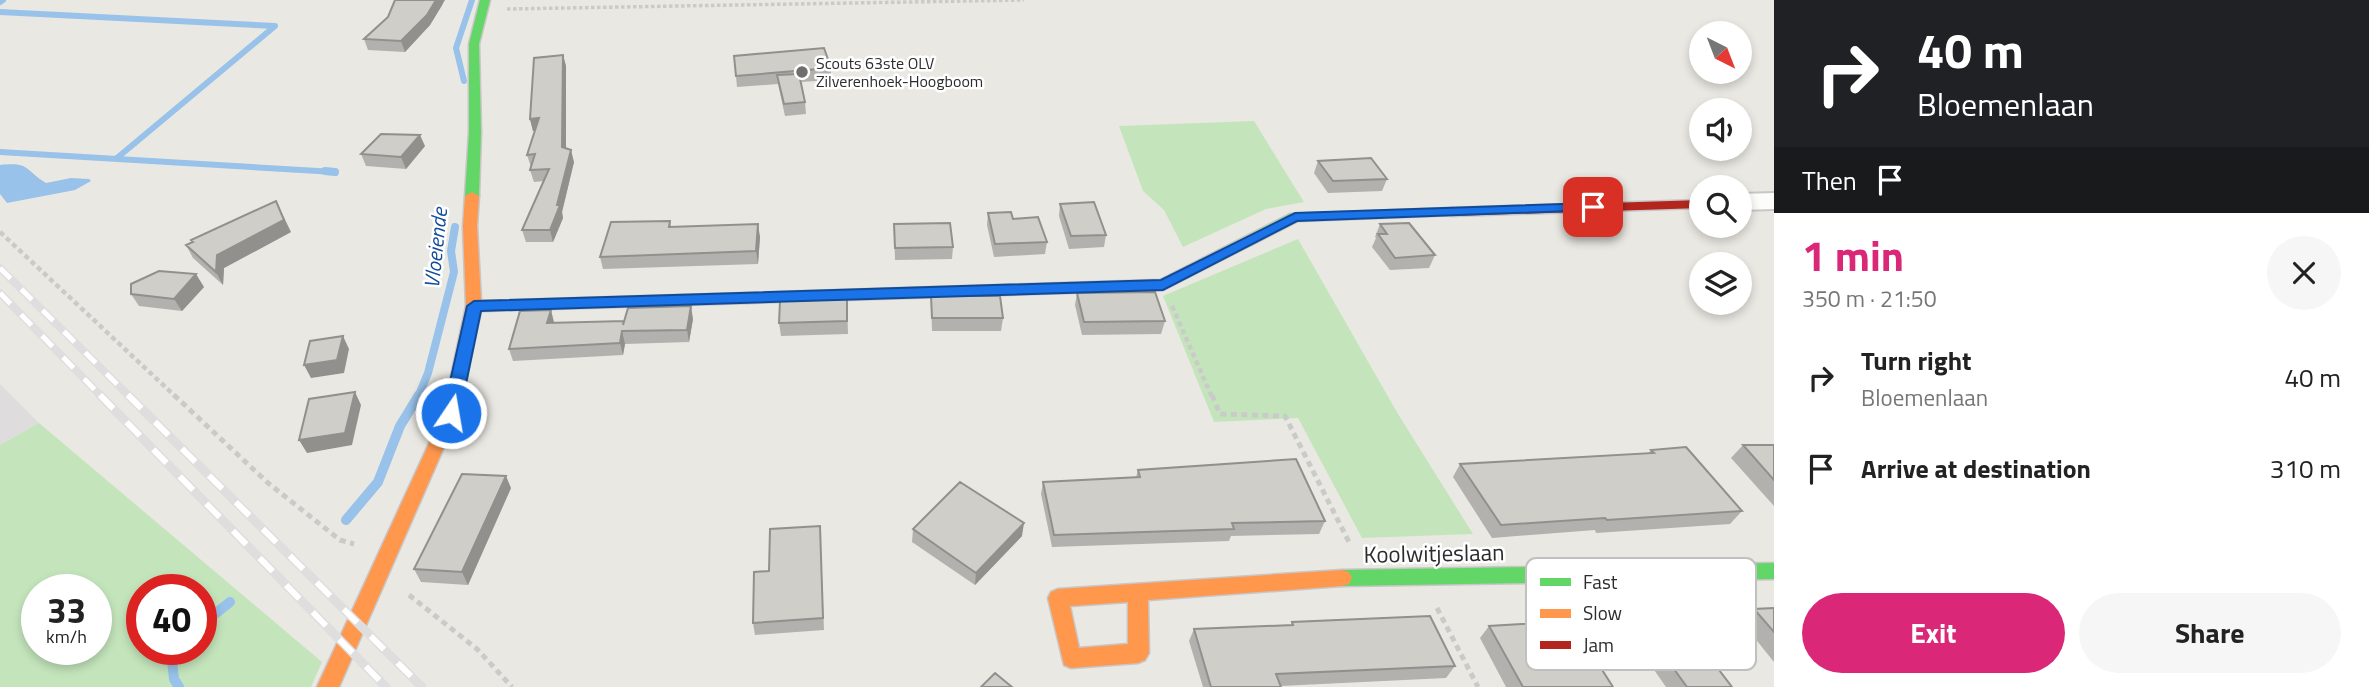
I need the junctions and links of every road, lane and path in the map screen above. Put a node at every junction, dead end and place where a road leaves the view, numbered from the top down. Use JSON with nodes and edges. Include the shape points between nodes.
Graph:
{"nodes":[{"id":1,"x":1024,"y":0,"type":"edge"},
{"id":2,"x":483,"y":5,"type":"edge"},
{"id":3,"x":1774,"y":201,"type":"edge"},
{"id":4,"x":1752,"y":202,"type":"edge"},
{"id":5,"x":1689,"y":204,"type":"edge"},
{"id":6,"x":0,"y":232,"type":"edge"},
{"id":7,"x":1163,"y":285,"type":"junction"},
{"id":8,"x":474,"y":306,"type":"junction"},
{"id":9,"x":381,"y":570,"type":"junction"},
{"id":10,"x":1756,"y":571,"type":"edge"},
{"id":11,"x":1774,"y":571,"type":"edge"},
{"id":12,"x":1526,"y":575,"type":"edge"},
{"id":13,"x":1366,"y":576,"type":"junction"},
{"id":14,"x":1421,"y":577,"type":"junction"},
{"id":15,"x":1138,"y":592,"type":"junction"},
{"id":16,"x":328,"y":687,"type":"edge"},
{"id":17,"x":512,"y":687,"type":"edge"},
{"id":18,"x":1478,"y":687,"type":"edge"}],
"edges":[{"from":1,"to":2,"type":"path"},
{"from":2,"to":8,"type":"street","via":[[474,44],[470,226]]},
{"from":3,"to":4,"type":"street"},
{"from":5,"to":7,"type":"street","via":[[1295,217]]},
{"from":6,"to":9,"type":"path","via":[[268,483],[340,540],[371,549]]},
{"from":7,"to":8,"type":"street"},
{"from":7,"to":13,"type":"path","via":[[1220,414],[1285,416]]},
{"from":8,"to":9,"type":"street","via":[[451,413]]},
{"from":9,"to":16,"type":"street"},
{"from":9,"to":17,"type":"path","via":[[493,662]]},
{"from":10,"to":11,"type":"street","name":"Koolwitjeslaan"},
{"from":12,"to":14,"type":"street","name":"Koolwitjeslaan"},
{"from":13,"to":14,"type":"street","name":"Koolwitjeslaan"},
{"from":13,"to":15,"type":"street","name":"Koolwitjeslaan"},
{"from":14,"to":18,"type":"path"},
{"from":15,"to":15,"type":"street","name":"Koolwitjeslaan","via":[[1058,598],[1071,658],[1138,653]]}]}
